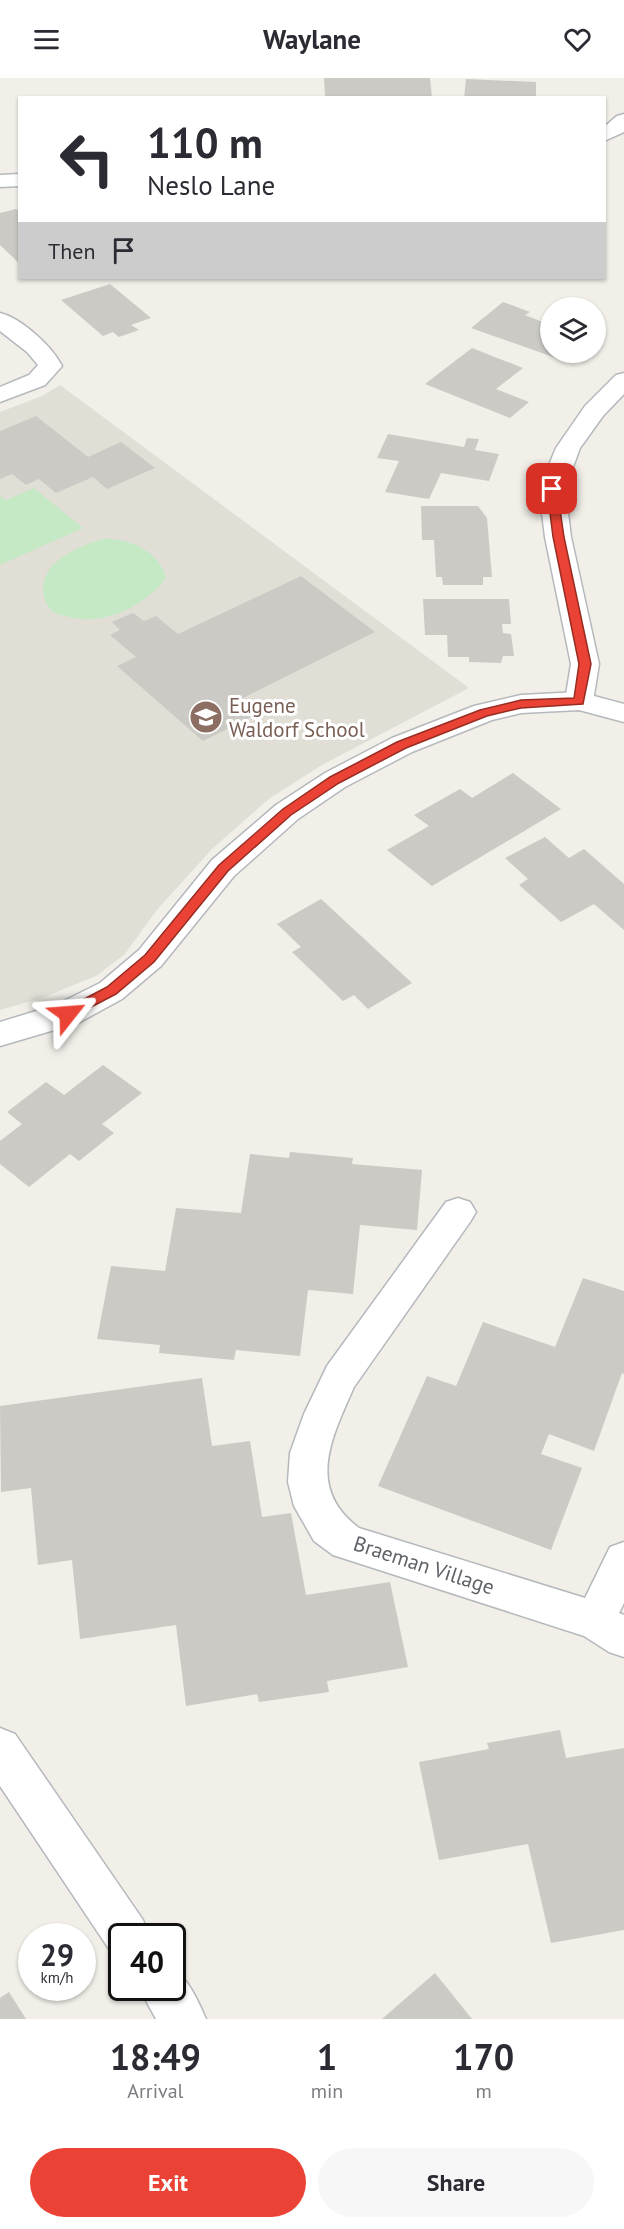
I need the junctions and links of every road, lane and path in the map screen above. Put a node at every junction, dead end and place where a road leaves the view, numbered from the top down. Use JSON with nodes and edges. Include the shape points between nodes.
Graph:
{"nodes":[{"id":1,"x":624,"y":120,"type":"edge"},
{"id":2,"x":606,"y":134,"type":"edge"},
{"id":3,"x":18,"y":180,"type":"edge"},
{"id":4,"x":0,"y":181,"type":"edge"},
{"id":5,"x":0,"y":320,"type":"edge"},
{"id":6,"x":624,"y":380,"type":"edge"},
{"id":7,"x":0,"y":395,"type":"edge"},
{"id":8,"x":579,"y":701,"type":"junction"},
{"id":9,"x":624,"y":713,"type":"edge"},
{"id":10,"x":0,"y":1034,"type":"edge"},
{"id":11,"x":458,"y":1212,"type":"dead end"},
{"id":12,"x":624,"y":1560,"type":"edge"},
{"id":13,"x":610,"y":1629,"type":"edge"},
{"id":14,"x":0,"y":1749,"type":"edge"},
{"id":15,"x":118,"y":1923,"type":"edge"},
{"id":16,"x":171,"y":2001,"type":"edge"},
{"id":17,"x":183,"y":2019,"type":"edge"}],
"edges":[{"from":1,"to":2,"type":"street"},
{"from":3,"to":4,"type":"street"},
{"from":5,"to":7,"type":"street","via":[[48,359],[50,366],[37,380]]},
{"from":6,"to":8,"type":"street","via":[[594,411],[568,448],[552,489],[585,664]]},
{"from":8,"to":9,"type":"street"},
{"from":8,"to":10,"type":"street","via":[[521,704],[484,712],[402,745],[335,780],[287,812],[223,868],[150,958],[111,991],[68,1014]]},
{"from":11,"to":13,"type":"street","name":"Braeman Village","via":[[340,1377],[309,1453],[308,1482],[314,1506],[328,1528],[348,1542]]},
{"from":12,"to":13,"type":"street","name":"Braeman Village"},
{"from":14,"to":15,"type":"street"},
{"from":16,"to":17,"type":"street"}]}
